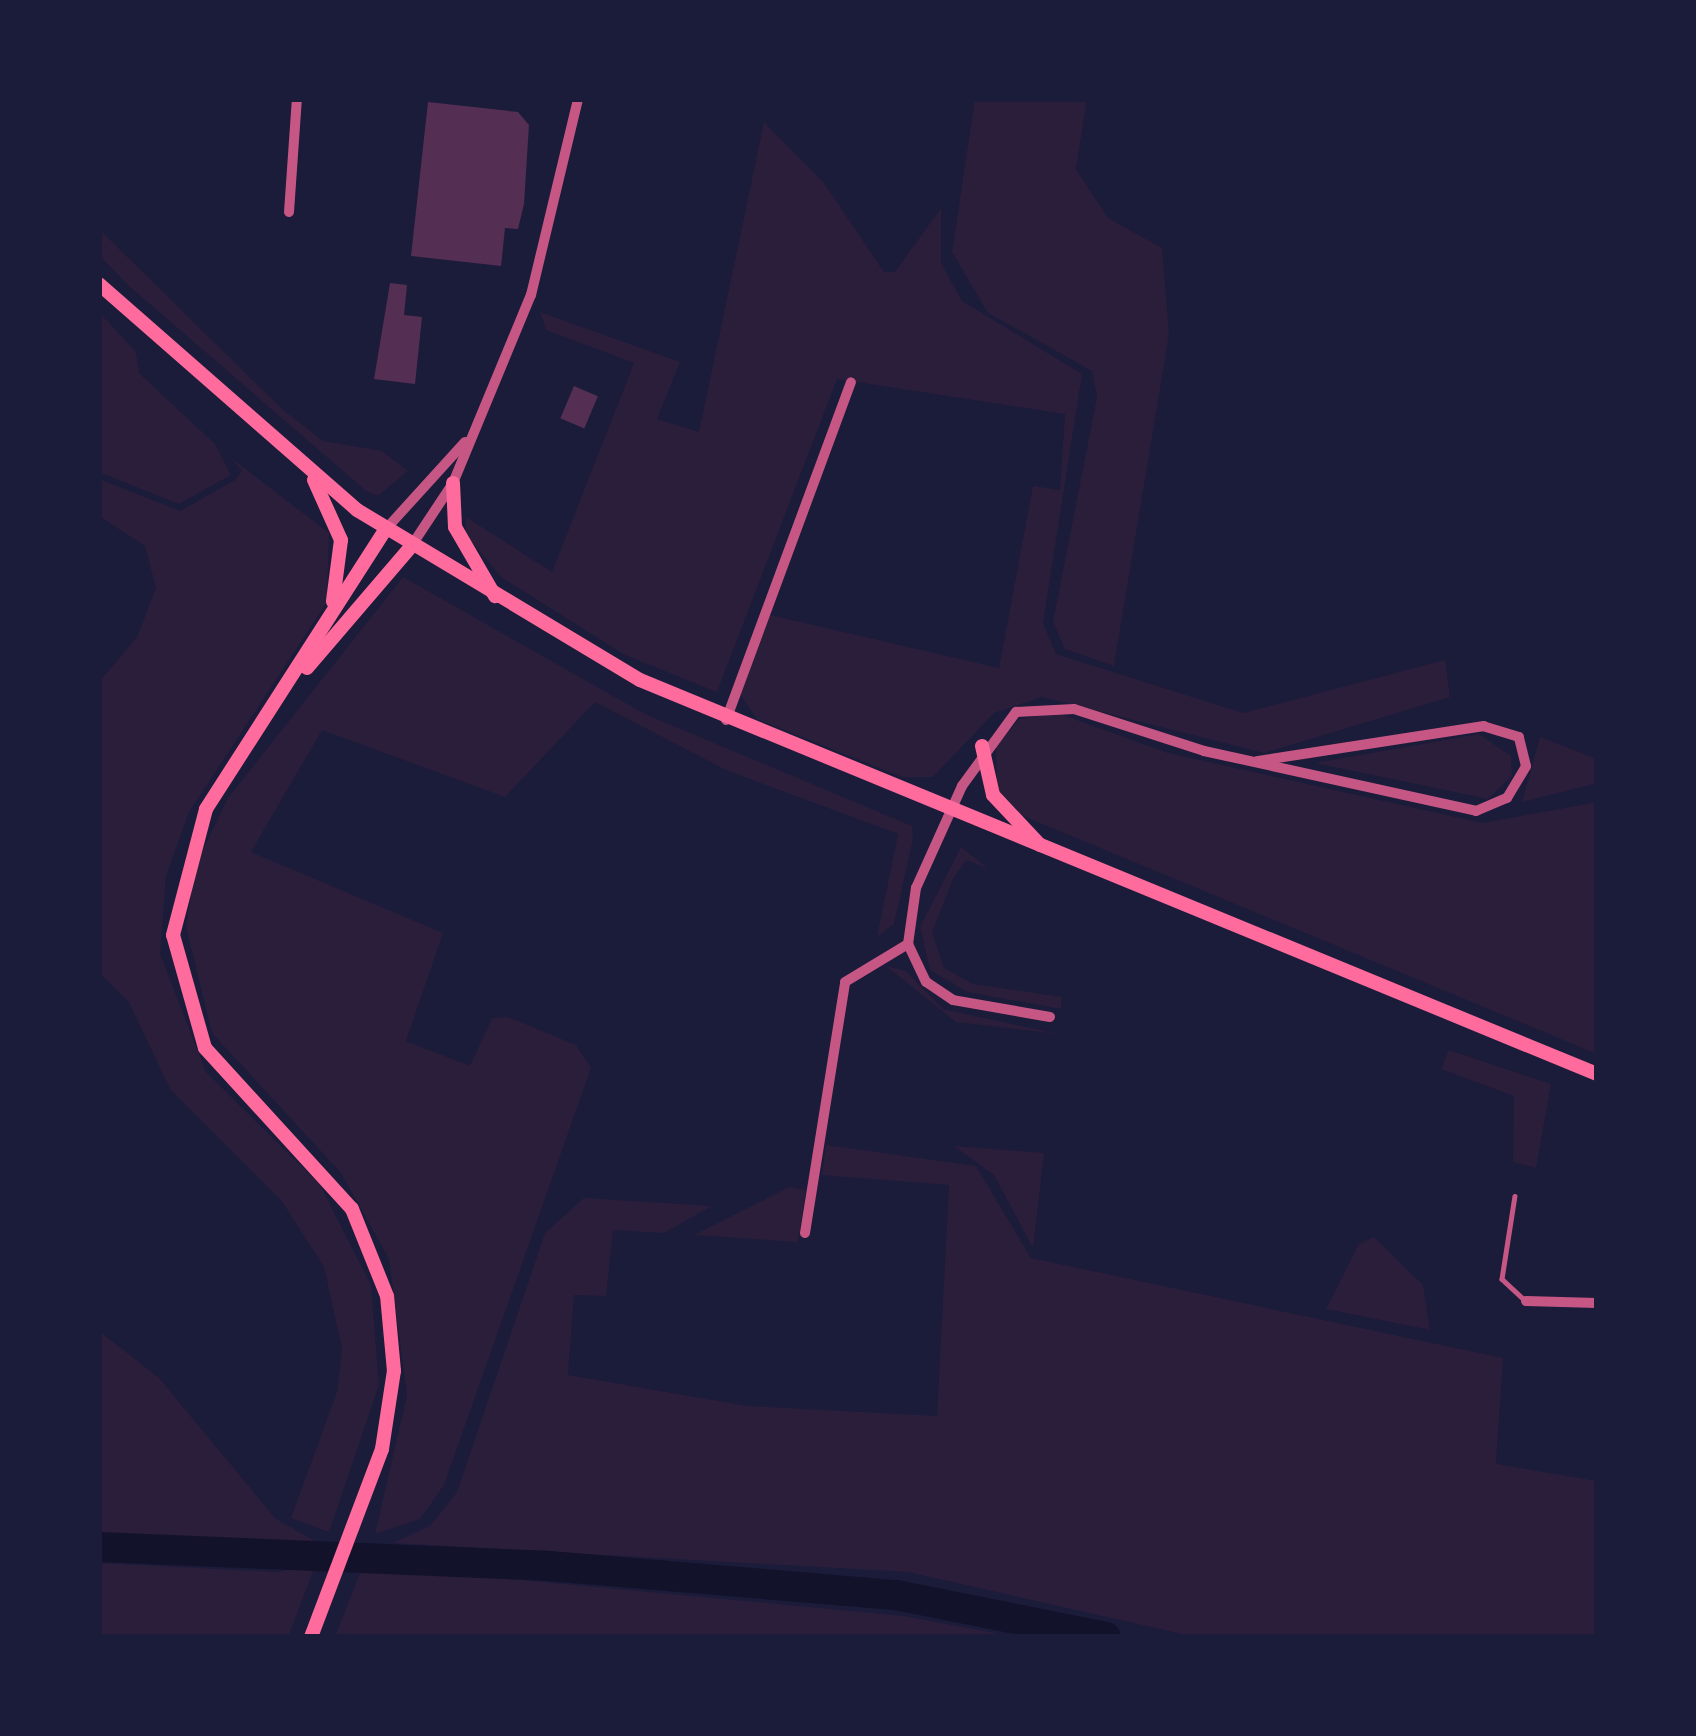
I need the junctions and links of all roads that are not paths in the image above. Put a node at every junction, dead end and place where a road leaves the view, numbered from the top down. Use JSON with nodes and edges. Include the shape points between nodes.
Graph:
{"nodes":[{"id":1,"x":297,"y":99,"type":"edge"},
{"id":2,"x":578,"y":99,"type":"edge"},
{"id":3,"x":289,"y":212,"type":"dead end"},
{"id":4,"x":99,"y":284,"type":"edge"},
{"id":5,"x":851,"y":382,"type":"dead end"},
{"id":6,"x":467,"y":440,"type":"junction"},
{"id":7,"x":312,"y":476,"type":"junction"},
{"id":8,"x":453,"y":483,"type":"junction"},
{"id":9,"x":385,"y":530,"type":"junction"},
{"id":10,"x":410,"y":548,"type":"junction"},
{"id":11,"x":498,"y":600,"type":"junction"},
{"id":12,"x":330,"y":614,"type":"junction"},
{"id":13,"x":292,"y":685,"type":"junction"},
{"id":14,"x":726,"y":719,"type":"junction"},
{"id":15,"x":982,"y":746,"type":"junction"},
{"id":16,"x":1257,"y":761,"type":"junction"},
{"id":17,"x":950,"y":813,"type":"junction"},
{"id":18,"x":1048,"y":853,"type":"junction"},
{"id":19,"x":908,"y":944,"type":"junction"},
{"id":20,"x":1050,"y":1017,"type":"dead end"},
{"id":21,"x":1597,"y":1074,"type":"edge"},
{"id":22,"x":1515,"y":1196,"type":"dead end"},
{"id":23,"x":806,"y":1233,"type":"dead end"},
{"id":24,"x":1526,"y":1301,"type":"joint"},
{"id":25,"x":1597,"y":1303,"type":"edge"},
{"id":26,"x":311,"y":1637,"type":"edge"}],
"edges":[{"from":1,"to":3,"type":"street"},
{"from":2,"to":6,"type":"street","via":[[531,295]]},
{"from":4,"to":7,"type":"main road"},
{"from":5,"to":14,"type":"street"},
{"from":6,"to":8,"type":"street"},
{"from":6,"to":9,"type":"street"},
{"from":7,"to":9,"type":"main road"},
{"from":7,"to":12,"type":"main road","via":[[341,540]]},
{"from":8,"to":10,"type":"street"},
{"from":8,"to":11,"type":"main road","via":[[455,527]]},
{"from":9,"to":10,"type":"main road"},
{"from":9,"to":12,"type":"main road"},
{"from":10,"to":11,"type":"main road"},
{"from":10,"to":13,"type":"main road"},
{"from":11,"to":14,"type":"main road"},
{"from":12,"to":13,"type":"main road"},
{"from":13,"to":26,"type":"main road","via":[[206,809],[173,935],[205,1048],[332,1183],[376,1258],[392,1402]]},
{"from":14,"to":17,"type":"main road"},
{"from":15,"to":16,"type":"street","via":[[1033,706]]},
{"from":15,"to":17,"type":"street"},
{"from":15,"to":18,"type":"main road","via":[[993,795]]},
{"from":16,"to":16,"type":"street","via":[[1476,811],[1507,798],[1526,766],[1519,737],[1484,727]]},
{"from":17,"to":18,"type":"main road"},
{"from":17,"to":19,"type":"street","via":[[916,888]]},
{"from":18,"to":21,"type":"main road"},
{"from":19,"to":20,"type":"street","via":[[926,982],[952,1000]]},
{"from":19,"to":23,"type":"street","via":[[845,982]]},
{"from":22,"to":24,"type":"lane","via":[[1502,1279]]},
{"from":24,"to":25,"type":"street"}]}
